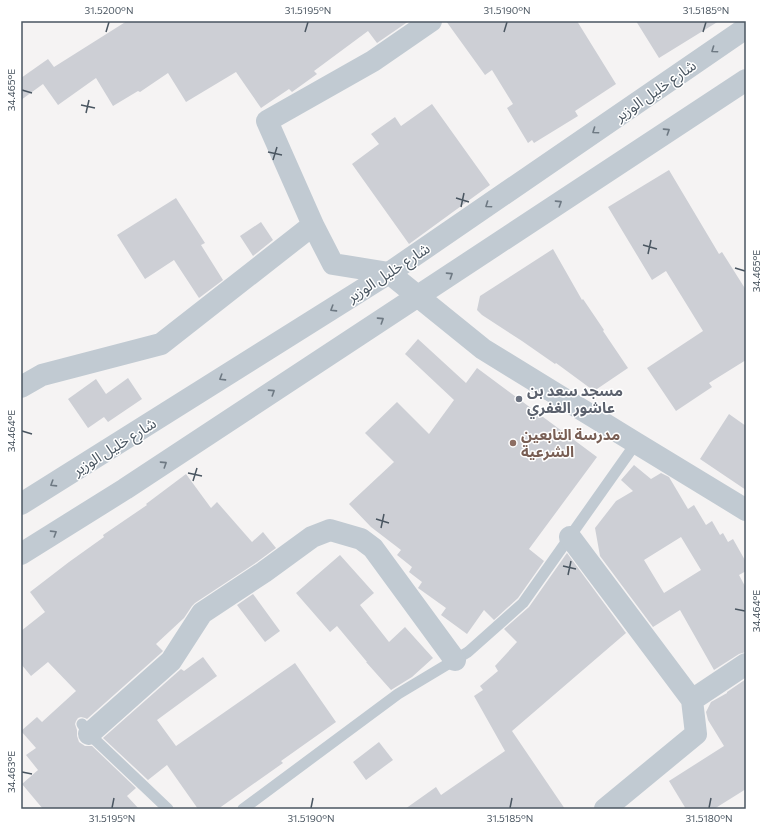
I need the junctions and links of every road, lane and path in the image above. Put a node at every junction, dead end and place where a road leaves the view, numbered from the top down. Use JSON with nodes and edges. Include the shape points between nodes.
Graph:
{"nodes":[{"id":1,"x":431,"y":21,"type":"edge"},
{"id":2,"x":746,"y":28,"type":"edge"},
{"id":3,"x":746,"y":80,"type":"edge"},
{"id":4,"x":313,"y":225,"type":"junction"},
{"id":5,"x":389,"y":273,"type":"junction"},
{"id":6,"x":418,"y":296,"type":"junction"},
{"id":7,"x":21,"y":387,"type":"edge"},
{"id":8,"x":636,"y":443,"type":"junction"},
{"id":9,"x":21,"y":504,"type":"edge"},
{"id":10,"x":746,"y":510,"type":"edge"},
{"id":11,"x":570,"y":538,"type":"junction"},
{"id":12,"x":21,"y":554,"type":"edge"},
{"id":13,"x":455,"y":660,"type":"junction"},
{"id":14,"x":746,"y":664,"type":"edge"},
{"id":15,"x":692,"y":700,"type":"junction"},
{"id":16,"x":85,"y":729,"type":"joint"},
{"id":17,"x":168,"y":809,"type":"edge"},
{"id":18,"x":243,"y":809,"type":"edge"},
{"id":19,"x":606,"y":809,"type":"edge"}],
"edges":[{"from":1,"to":4,"type":"street","via":[[373,61],[267,121]]},
{"from":2,"to":5,"type":"street","name":"شارع خليل الوزير","one_way":true},
{"from":6,"to":3,"type":"street","one_way":true},
{"from":4,"to":5,"type":"street","via":[[333,264]]},
{"from":4,"to":7,"type":"street","via":[[161,344],[42,375]]},
{"from":5,"to":6,"type":"street"},
{"from":5,"to":9,"type":"street","name":"شارع خليل الوزير","one_way":true},
{"from":6,"to":8,"type":"street","via":[[483,349]]},
{"from":12,"to":6,"type":"street","one_way":true,"via":[[125,489]]},
{"from":8,"to":10,"type":"street"},
{"from":8,"to":11,"type":"lane"},
{"from":11,"to":13,"type":"lane","via":[[524,603],[468,652]]},
{"from":11,"to":15,"type":"street"},
{"from":13,"to":16,"type":"street","via":[[373,548],[361,538],[330,530],[312,537],[202,613],[171,661]]},
{"from":13,"to":18,"type":"lane","via":[[398,694]]},
{"from":14,"to":15,"type":"street"},
{"from":15,"to":19,"type":"street","via":[[696,734]]},
{"from":16,"to":17,"type":"lane"}]}
